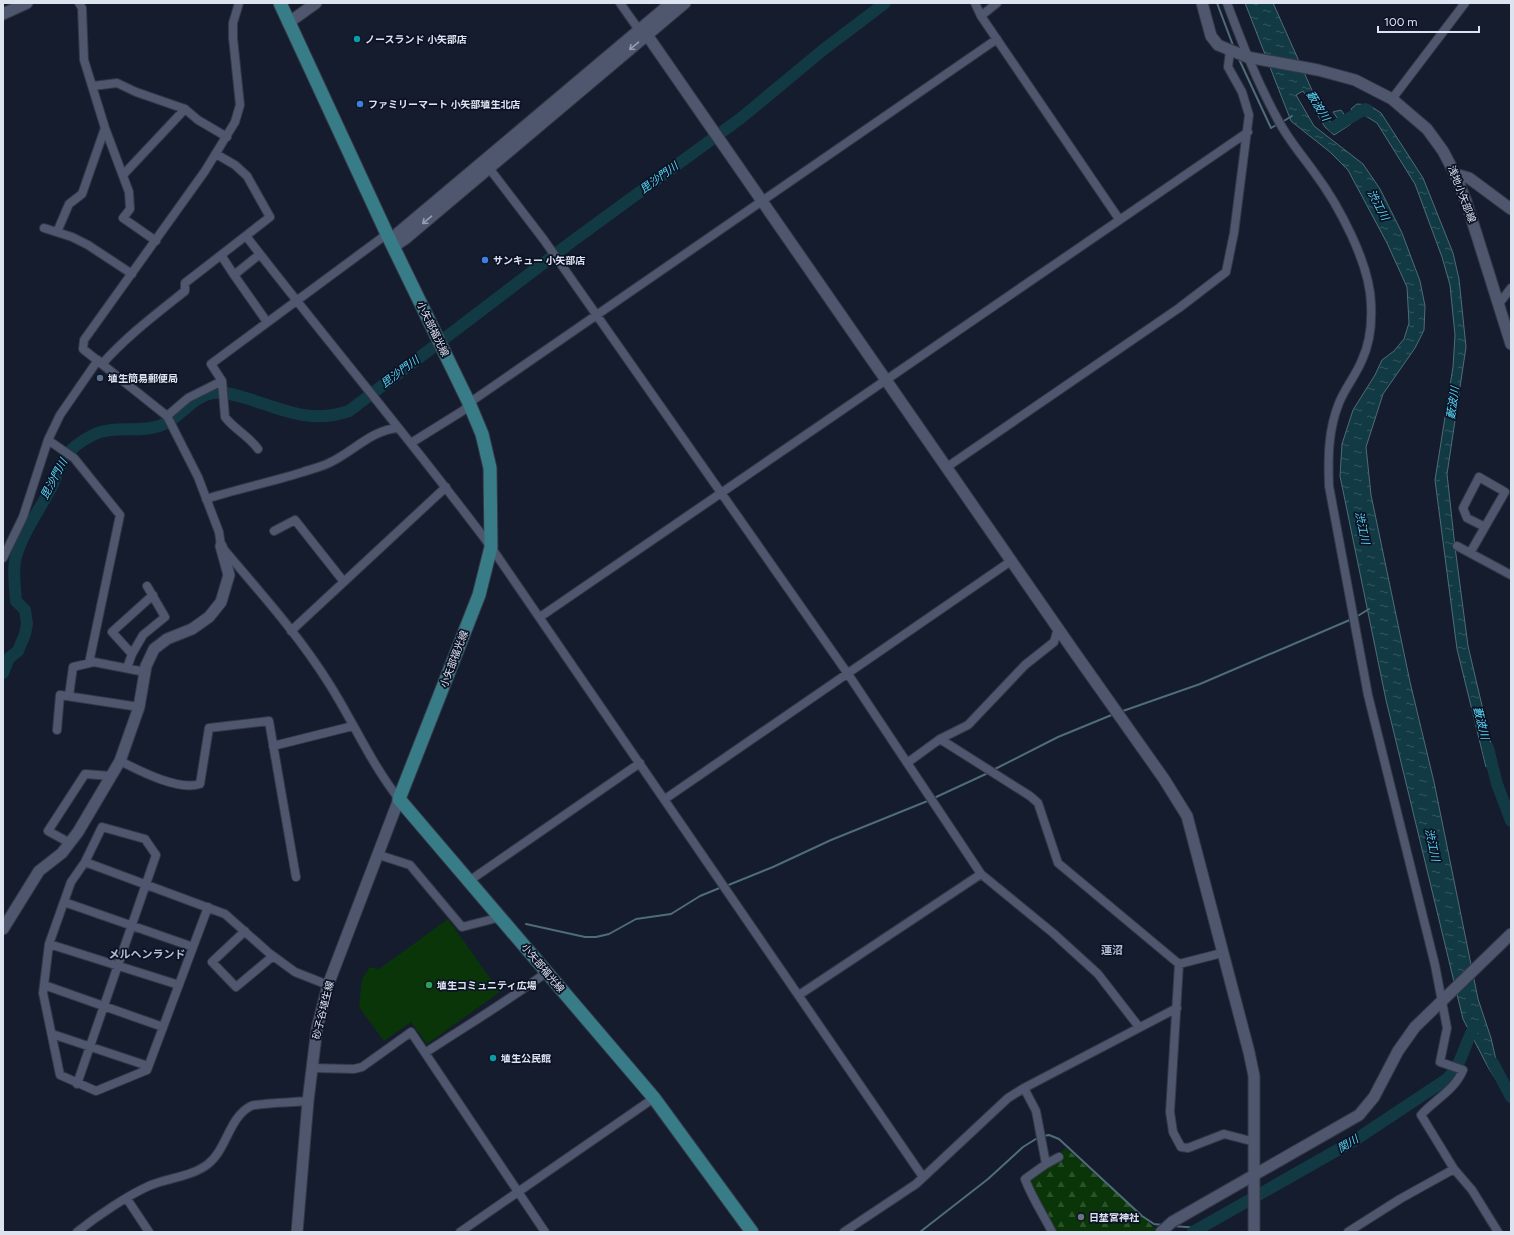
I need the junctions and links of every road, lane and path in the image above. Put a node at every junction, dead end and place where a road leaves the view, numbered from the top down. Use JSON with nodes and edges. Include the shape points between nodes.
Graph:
{"nodes":[{"id":1,"x":26,"y":3,"type":"edge"},
{"id":2,"x":79,"y":3,"type":"edge"},
{"id":3,"x":239,"y":3,"type":"edge"},
{"id":4,"x":280,"y":3,"type":"edge"},
{"id":5,"x":316,"y":3,"type":"edge"},
{"id":6,"x":620,"y":3,"type":"edge"},
{"id":7,"x":671,"y":3,"type":"edge"},
{"id":8,"x":685,"y":3,"type":"edge"},
{"id":9,"x":975,"y":3,"type":"edge"},
{"id":10,"x":997,"y":3,"type":"edge"},
{"id":11,"x":1202,"y":3,"type":"edge"},
{"id":12,"x":1227,"y":3,"type":"edge"},
{"id":13,"x":1464,"y":3,"type":"edge"},
{"id":14,"x":3,"y":14,"type":"edge"},
{"id":15,"x":981,"y":16,"type":"junction"},
{"id":16,"x":288,"y":23,"type":"junction"},
{"id":17,"x":643,"y":32,"type":"junction"},
{"id":18,"x":997,"y":39,"type":"junction"},
{"id":19,"x":1230,"y":51,"type":"junction"},
{"id":20,"x":1247,"y":58,"type":"junction"},
{"id":21,"x":92,"y":86,"type":"junction"},
{"id":22,"x":1392,"y":99,"type":"junction"},
{"id":23,"x":185,"y":109,"type":"junction"},
{"id":24,"x":105,"y":128,"type":"junction"},
{"id":25,"x":1248,"y":132,"type":"junction"},
{"id":26,"x":227,"y":137,"type":"junction"},
{"id":27,"x":216,"y":154,"type":"junction"},
{"id":28,"x":489,"y":168,"type":"junction"},
{"id":29,"x":1455,"y":174,"type":"junction"},
{"id":30,"x":123,"y":175,"type":"junction"},
{"id":31,"x":763,"y":201,"type":"junction"},
{"id":32,"x":1511,"y":209,"type":"edge"},
{"id":33,"x":1119,"y":219,"type":"junction"},
{"id":34,"x":44,"y":228,"type":"dead end"},
{"id":35,"x":57,"y":232,"type":"junction"},
{"id":36,"x":387,"y":234,"type":"junction"},
{"id":37,"x":246,"y":236,"type":"junction"},
{"id":38,"x":156,"y":241,"type":"junction"},
{"id":39,"x":393,"y":247,"type":"junction"},
{"id":40,"x":260,"y":254,"type":"junction"},
{"id":41,"x":221,"y":255,"type":"junction"},
{"id":42,"x":132,"y":274,"type":"junction"},
{"id":43,"x":234,"y":275,"type":"junction"},
{"id":44,"x":1511,"y":288,"type":"edge"},
{"id":45,"x":295,"y":300,"type":"junction"},
{"id":46,"x":1498,"y":305,"type":"junction"},
{"id":47,"x":596,"y":316,"type":"junction"},
{"id":48,"x":267,"y":322,"type":"junction"},
{"id":49,"x":1511,"y":344,"type":"edge"},
{"id":50,"x":100,"y":362,"type":"junction"},
{"id":51,"x":886,"y":379,"type":"junction"},
{"id":52,"x":222,"y":381,"type":"junction"},
{"id":53,"x":469,"y":403,"type":"junction"},
{"id":54,"x":167,"y":416,"type":"junction"},
{"id":55,"x":398,"y":428,"type":"junction"},
{"id":56,"x":48,"y":440,"type":"junction"},
{"id":57,"x":411,"y":443,"type":"junction"},
{"id":58,"x":258,"y":449,"type":"dead end"},
{"id":59,"x":947,"y":467,"type":"junction"},
{"id":60,"x":446,"y":487,"type":"junction"},
{"id":61,"x":720,"y":493,"type":"junction"},
{"id":62,"x":206,"y":499,"type":"junction"},
{"id":63,"x":1485,"y":527,"type":"junction"},
{"id":64,"x":274,"y":531,"type":"dead end"},
{"id":65,"x":222,"y":546,"type":"junction"},
{"id":66,"x":1458,"y":546,"type":"dead end"},
{"id":67,"x":491,"y":547,"type":"junction"},
{"id":68,"x":1470,"y":552,"type":"junction"},
{"id":69,"x":3,"y":558,"type":"edge"},
{"id":70,"x":1012,"y":561,"type":"junction"},
{"id":71,"x":1511,"y":576,"type":"edge"},
{"id":72,"x":344,"y":582,"type":"junction"},
{"id":73,"x":147,"y":586,"type":"dead end"},
{"id":74,"x":153,"y":595,"type":"junction"},
{"id":75,"x":540,"y":617,"type":"junction"},
{"id":76,"x":1058,"y":628,"type":"junction"},
{"id":77,"x":291,"y":631,"type":"junction"},
{"id":78,"x":132,"y":654,"type":"junction"},
{"id":79,"x":89,"y":663,"type":"junction"},
{"id":80,"x":127,"y":668,"type":"junction"},
{"id":81,"x":145,"y":672,"type":"junction"},
{"id":82,"x":848,"y":674,"type":"junction"},
{"id":83,"x":69,"y":696,"type":"junction"},
{"id":84,"x":139,"y":707,"type":"junction"},
{"id":85,"x":353,"y":726,"type":"junction"},
{"id":86,"x":57,"y":730,"type":"dead end"},
{"id":87,"x":940,"y":739,"type":"junction"},
{"id":88,"x":273,"y":746,"type":"junction"},
{"id":89,"x":120,"y":761,"type":"junction"},
{"id":90,"x":640,"y":763,"type":"junction"},
{"id":91,"x":908,"y":763,"type":"junction"},
{"id":92,"x":111,"y":776,"type":"junction"},
{"id":93,"x":399,"y":799,"type":"junction"},
{"id":94,"x":665,"y":800,"type":"junction"},
{"id":95,"x":70,"y":843,"type":"junction"},
{"id":96,"x":379,"y":855,"type":"junction"},
{"id":97,"x":85,"y":862,"type":"junction"},
{"id":98,"x":981,"y":874,"type":"junction"},
{"id":99,"x":296,"y":877,"type":"dead end"},
{"id":100,"x":469,"y":881,"type":"junction"},
{"id":101,"x":145,"y":884,"type":"junction"},
{"id":102,"x":64,"y":902,"type":"junction"},
{"id":103,"x":208,"y":907,"type":"junction"},
{"id":104,"x":501,"y":917,"type":"junction"},
{"id":105,"x":131,"y":926,"type":"junction"},
{"id":106,"x":3,"y":928,"type":"edge"},
{"id":107,"x":245,"y":931,"type":"junction"},
{"id":108,"x":1511,"y":934,"type":"edge"},
{"id":109,"x":50,"y":944,"type":"junction"},
{"id":110,"x":193,"y":947,"type":"junction"},
{"id":111,"x":1222,"y":953,"type":"junction"},
{"id":112,"x":273,"y":956,"type":"junction"},
{"id":113,"x":1179,"y":964,"type":"junction"},
{"id":114,"x":117,"y":966,"type":"junction"},
{"id":115,"x":547,"y":972,"type":"junction"},
{"id":116,"x":44,"y":985,"type":"junction"},
{"id":117,"x":178,"y":985,"type":"junction"},
{"id":118,"x":328,"y":986,"type":"junction"},
{"id":119,"x":799,"y":995,"type":"junction"},
{"id":120,"x":1444,"y":1001,"type":"junction"},
{"id":121,"x":104,"y":1006,"type":"junction"},
{"id":122,"x":1177,"y":1008,"type":"junction"},
{"id":123,"x":163,"y":1027,"type":"junction"},
{"id":124,"x":1139,"y":1027,"type":"junction"},
{"id":125,"x":52,"y":1034,"type":"junction"},
{"id":126,"x":90,"y":1047,"type":"junction"},
{"id":127,"x":425,"y":1053,"type":"junction"},
{"id":128,"x":148,"y":1066,"type":"junction"},
{"id":129,"x":312,"y":1068,"type":"junction"},
{"id":130,"x":77,"y":1084,"type":"junction"},
{"id":131,"x":1024,"y":1088,"type":"junction"},
{"id":132,"x":654,"y":1098,"type":"junction"},
{"id":133,"x":308,"y":1101,"type":"junction"},
{"id":134,"x":1254,"y":1142,"type":"junction"},
{"id":135,"x":1059,"y":1157,"type":"dead end"},
{"id":136,"x":1046,"y":1164,"type":"junction"},
{"id":137,"x":1454,"y":1169,"type":"junction"},
{"id":138,"x":1253,"y":1175,"type":"junction"},
{"id":139,"x":923,"y":1177,"type":"junction"},
{"id":140,"x":519,"y":1191,"type":"junction"},
{"id":141,"x":127,"y":1199,"type":"junction"},
{"id":142,"x":77,"y":1232,"type":"edge"},
{"id":143,"x":150,"y":1232,"type":"edge"},
{"id":144,"x":297,"y":1232,"type":"edge"},
{"id":145,"x":460,"y":1232,"type":"edge"},
{"id":146,"x":545,"y":1232,"type":"edge"},
{"id":147,"x":752,"y":1232,"type":"edge"},
{"id":148,"x":844,"y":1232,"type":"edge"},
{"id":149,"x":1052,"y":1232,"type":"edge"},
{"id":150,"x":1161,"y":1232,"type":"edge"},
{"id":151,"x":1254,"y":1232,"type":"edge"},
{"id":152,"x":1348,"y":1232,"type":"edge"},
{"id":153,"x":1498,"y":1232,"type":"edge"}],
"edges":[{"from":1,"to":14,"type":"street"},
{"from":2,"to":21,"type":"street","via":[[82,8],[84,60]]},
{"from":3,"to":26,"type":"street","via":[[233,38],[240,105],[236,122]]},
{"from":4,"to":16,"type":"main road","name":"小矢部福光線"},
{"from":5,"to":16,"type":"street"},
{"from":6,"to":17,"type":"street"},
{"from":7,"to":17,"type":"street"},
{"from":8,"to":17,"type":"street"},
{"from":9,"to":15,"type":"street"},
{"from":10,"to":15,"type":"street"},
{"from":11,"to":19,"type":"street","name":"浅地小矢部線","via":[[1211,36],[1218,45]]},
{"from":12,"to":20,"type":"street"},
{"from":13,"to":22,"type":"street"},
{"from":15,"to":18,"type":"street"},
{"from":16,"to":36,"type":"main road","name":"小矢部福光線"},
{"from":17,"to":28,"type":"street","one_way":true},
{"from":17,"to":31,"type":"street"},
{"from":17,"to":39,"type":"street","via":[[398,233]]},
{"from":18,"to":31,"type":"street"},
{"from":18,"to":33,"type":"street"},
{"from":19,"to":20,"type":"street","name":"浅地小矢部線"},
{"from":19,"to":25,"type":"street","via":[[1228,67],[1242,92],[1249,115]]},
{"from":20,"to":22,"type":"street","name":"浅地小矢部線","via":[[1318,70],[1355,80]]},
{"from":20,"to":120,"type":"street","via":[[1293,146],[1334,201],[1355,244],[1365,273],[1371,303],[1370,336],[1363,360],[1339,402],[1330,432],[1329,486],[1368,695]]},
{"from":21,"to":23,"type":"street","via":[[117,83]]},
{"from":21,"to":24,"type":"street"},
{"from":22,"to":29,"type":"street","name":"浅地小矢部線","via":[[1427,129]]},
{"from":23,"to":26,"type":"street"},
{"from":23,"to":30,"type":"street"},
{"from":24,"to":30,"type":"street"},
{"from":24,"to":35,"type":"street","via":[[82,194],[69,204]]},
{"from":25,"to":33,"type":"street"},
{"from":25,"to":59,"type":"street","via":[[1226,272],[1179,308]]},
{"from":26,"to":27,"type":"street"},
{"from":27,"to":37,"type":"street","via":[[235,165],[247,176],[270,217]]},
{"from":27,"to":38,"type":"street"},
{"from":28,"to":39,"type":"street","one_way":true},
{"from":28,"to":47,"type":"street","via":[[544,240]]},
{"from":29,"to":32,"type":"street","via":[[1469,178]]},
{"from":29,"to":46,"type":"street","name":"浅地小矢部線","via":[[1466,201]]},
{"from":30,"to":38,"type":"street","via":[[131,203],[123,218]]},
{"from":31,"to":47,"type":"street"},
{"from":31,"to":51,"type":"street"},
{"from":33,"to":51,"type":"street"},
{"from":34,"to":35,"type":"street"},
{"from":35,"to":42,"type":"street","via":[[88,245]]},
{"from":36,"to":39,"type":"main road","name":"小矢部福光線"},
{"from":36,"to":45,"type":"street"},
{"from":37,"to":40,"type":"street"},
{"from":37,"to":41,"type":"street"},
{"from":38,"to":42,"type":"street"},
{"from":39,"to":53,"type":"main road","name":"小矢部福光線"},
{"from":40,"to":43,"type":"street"},
{"from":40,"to":45,"type":"street"},
{"from":41,"to":43,"type":"street"},
{"from":41,"to":50,"type":"street","via":[[185,283],[185,291]]},
{"from":42,"to":50,"type":"street","via":[[84,340],[83,349]]},
{"from":43,"to":48,"type":"street"},
{"from":44,"to":46,"type":"street"},
{"from":45,"to":48,"type":"street"},
{"from":45,"to":55,"type":"street"},
{"from":46,"to":49,"type":"street","name":"浅地小矢部線"},
{"from":47,"to":53,"type":"street"},
{"from":47,"to":61,"type":"street"},
{"from":48,"to":52,"type":"street","via":[[211,364]]},
{"from":50,"to":54,"type":"street"},
{"from":50,"to":56,"type":"street","via":[[60,415]]},
{"from":51,"to":59,"type":"street"},
{"from":51,"to":61,"type":"street"},
{"from":52,"to":54,"type":"street","via":[[188,398]]},
{"from":52,"to":58,"type":"street","via":[[225,417],[242,435],[254,442]]},
{"from":53,"to":57,"type":"street","via":[[464,410]]},
{"from":53,"to":67,"type":"main road","name":"小矢部福光線","via":[[482,434],[490,468]]},
{"from":54,"to":62,"type":"street","via":[[187,453]]},
{"from":55,"to":57,"type":"street"},
{"from":55,"to":62,"type":"street","via":[[386,429],[329,463],[261,485]]},
{"from":56,"to":69,"type":"street","via":[[23,517]]},
{"from":56,"to":79,"type":"street","via":[[74,458],[120,515]]},
{"from":57,"to":60,"type":"street"},
{"from":59,"to":70,"type":"street"},
{"from":60,"to":67,"type":"street"},
{"from":60,"to":72,"type":"street"},
{"from":61,"to":75,"type":"street"},
{"from":61,"to":82,"type":"street"},
{"from":62,"to":65,"type":"street"},
{"from":63,"to":63,"type":"street","via":[[1505,492],[1478,478],[1463,508],[1467,518]]},
{"from":63,"to":68,"type":"street"},
{"from":64,"to":72,"type":"street","via":[[295,520]]},
{"from":65,"to":77,"type":"street"},
{"from":65,"to":81,"type":"street","via":[[229,575],[221,602],[209,617],[192,629],[166,639],[154,649]]},
{"from":66,"to":68,"type":"street"},
{"from":67,"to":75,"type":"street"},
{"from":67,"to":93,"type":"main road","name":"小矢部福光線","via":[[479,594]]},
{"from":68,"to":71,"type":"street"},
{"from":70,"to":76,"type":"street"},
{"from":70,"to":82,"type":"street"},
{"from":72,"to":77,"type":"street"},
{"from":73,"to":74,"type":"street"},
{"from":74,"to":78,"type":"street","via":[[165,617],[143,635]]},
{"from":74,"to":78,"type":"street","via":[[112,632]]},
{"from":75,"to":90,"type":"street"},
{"from":76,"to":87,"type":"street","via":[[1054,642],[1025,665],[968,725]]},
{"from":76,"to":111,"type":"street","via":[[1187,816]]},
{"from":77,"to":85,"type":"street","via":[[328,682]]},
{"from":78,"to":80,"type":"street"},
{"from":79,"to":80,"type":"street"},
{"from":79,"to":83,"type":"street","via":[[73,667]]},
{"from":80,"to":81,"type":"street"},
{"from":81,"to":84,"type":"street"},
{"from":82,"to":91,"type":"street"},
{"from":82,"to":94,"type":"street"},
{"from":83,"to":84,"type":"street"},
{"from":83,"to":86,"type":"street","via":[[60,695]]},
{"from":84,"to":89,"type":"street"},
{"from":85,"to":88,"type":"street"},
{"from":85,"to":93,"type":"street","via":[[381,776]]},
{"from":87,"to":91,"type":"street"},
{"from":87,"to":113,"type":"street","via":[[1038,803],[1058,863]]},
{"from":88,"to":89,"type":"street","via":[[269,721],[209,728],[200,784],[193,786],[156,778]]},
{"from":88,"to":99,"type":"street"},
{"from":89,"to":92,"type":"street"},
{"from":90,"to":94,"type":"street"},
{"from":90,"to":100,"type":"street"},
{"from":91,"to":98,"type":"street"},
{"from":92,"to":95,"type":"street"},
{"from":92,"to":95,"type":"street","via":[[85,774],[48,831]]},
{"from":93,"to":96,"type":"street","name":"砂子谷埴生線"},
{"from":93,"to":100,"type":"main road","name":"小矢部福光線"},
{"from":94,"to":119,"type":"street"},
{"from":95,"to":106,"type":"street","via":[[62,853],[39,871]]},
{"from":96,"to":104,"type":"street","via":[[410,865],[462,927]]},
{"from":96,"to":118,"type":"street","name":"砂子谷埴生線"},
{"from":97,"to":101,"type":"street"},
{"from":97,"to":101,"type":"street","via":[[102,827],[145,839],[156,855]]},
{"from":97,"to":102,"type":"street","via":[[71,882]]},
{"from":98,"to":119,"type":"street"},
{"from":98,"to":124,"type":"street","via":[[1098,974]]},
{"from":100,"to":104,"type":"main road","name":"小矢部福光線"},
{"from":101,"to":103,"type":"street"},
{"from":101,"to":105,"type":"street"},
{"from":102,"to":105,"type":"street"},
{"from":102,"to":109,"type":"street"},
{"from":103,"to":107,"type":"street","via":[[225,914]]},
{"from":103,"to":110,"type":"street"},
{"from":104,"to":115,"type":"main road","name":"小矢部福光線"},
{"from":105,"to":110,"type":"street"},
{"from":105,"to":114,"type":"street"},
{"from":107,"to":112,"type":"street"},
{"from":107,"to":112,"type":"street","via":[[212,962],[236,987]]},
{"from":108,"to":120,"type":"street"},
{"from":109,"to":114,"type":"street"},
{"from":109,"to":116,"type":"street"},
{"from":110,"to":117,"type":"street"},
{"from":111,"to":113,"type":"street"},
{"from":111,"to":134,"type":"street","via":[[1253,1070]]},
{"from":112,"to":118,"type":"street","via":[[295,972]]},
{"from":113,"to":122,"type":"street"},
{"from":114,"to":117,"type":"street"},
{"from":114,"to":121,"type":"street"},
{"from":115,"to":127,"type":"street","via":[[512,998]]},
{"from":115,"to":132,"type":"main road","name":"小矢部福光線"},
{"from":116,"to":121,"type":"street"},
{"from":116,"to":125,"type":"street","via":[[43,993]]},
{"from":117,"to":123,"type":"street"},
{"from":118,"to":129,"type":"street","name":"砂子谷埴生線","via":[[317,1028]]},
{"from":119,"to":139,"type":"street"},
{"from":120,"to":137,"type":"street","via":[[1446,1028],[1440,1062],[1463,1070],[1453,1087],[1421,1115]]},
{"from":120,"to":138,"type":"street","via":[[1415,1027],[1398,1051],[1374,1096],[1359,1115]]},
{"from":121,"to":123,"type":"street"},
{"from":121,"to":126,"type":"street"},
{"from":122,"to":124,"type":"street"},
{"from":122,"to":134,"type":"street","via":[[1170,1112],[1173,1132],[1181,1147],[1188,1148],[1224,1134]]},
{"from":123,"to":128,"type":"street"},
{"from":124,"to":131,"type":"street"},
{"from":125,"to":126,"type":"street"},
{"from":125,"to":130,"type":"street","via":[[60,1075]]},
{"from":126,"to":128,"type":"street"},
{"from":126,"to":130,"type":"street"},
{"from":127,"to":129,"type":"street","via":[[411,1032],[362,1067]]},
{"from":127,"to":140,"type":"street"},
{"from":128,"to":130,"type":"street","via":[[147,1070],[96,1091]]},
{"from":129,"to":133,"type":"street","name":"砂子谷埴生線"},
{"from":131,"to":136,"type":"street","via":[[1036,1112]]},
{"from":131,"to":139,"type":"street","via":[[1008,1098]]},
{"from":132,"to":140,"type":"street"},
{"from":132,"to":147,"type":"main road","name":"小矢部福光線"},
{"from":133,"to":141,"type":"street","via":[[252,1106],[242,1112],[222,1147],[208,1164],[191,1173],[151,1185]]},
{"from":133,"to":144,"type":"street","name":"砂子谷埴生線"},
{"from":134,"to":138,"type":"street"},
{"from":135,"to":136,"type":"street"},
{"from":136,"to":149,"type":"street","via":[[1025,1179]]},
{"from":137,"to":152,"type":"street"},
{"from":137,"to":153,"type":"street","via":[[1472,1190]]},
{"from":138,"to":150,"type":"street","via":[[1172,1222]]},
{"from":138,"to":151,"type":"street"},
{"from":139,"to":148,"type":"street"},
{"from":140,"to":145,"type":"street"},
{"from":140,"to":146,"type":"street"},
{"from":141,"to":142,"type":"street","via":[[96,1217]]},
{"from":141,"to":143,"type":"street"}]}
